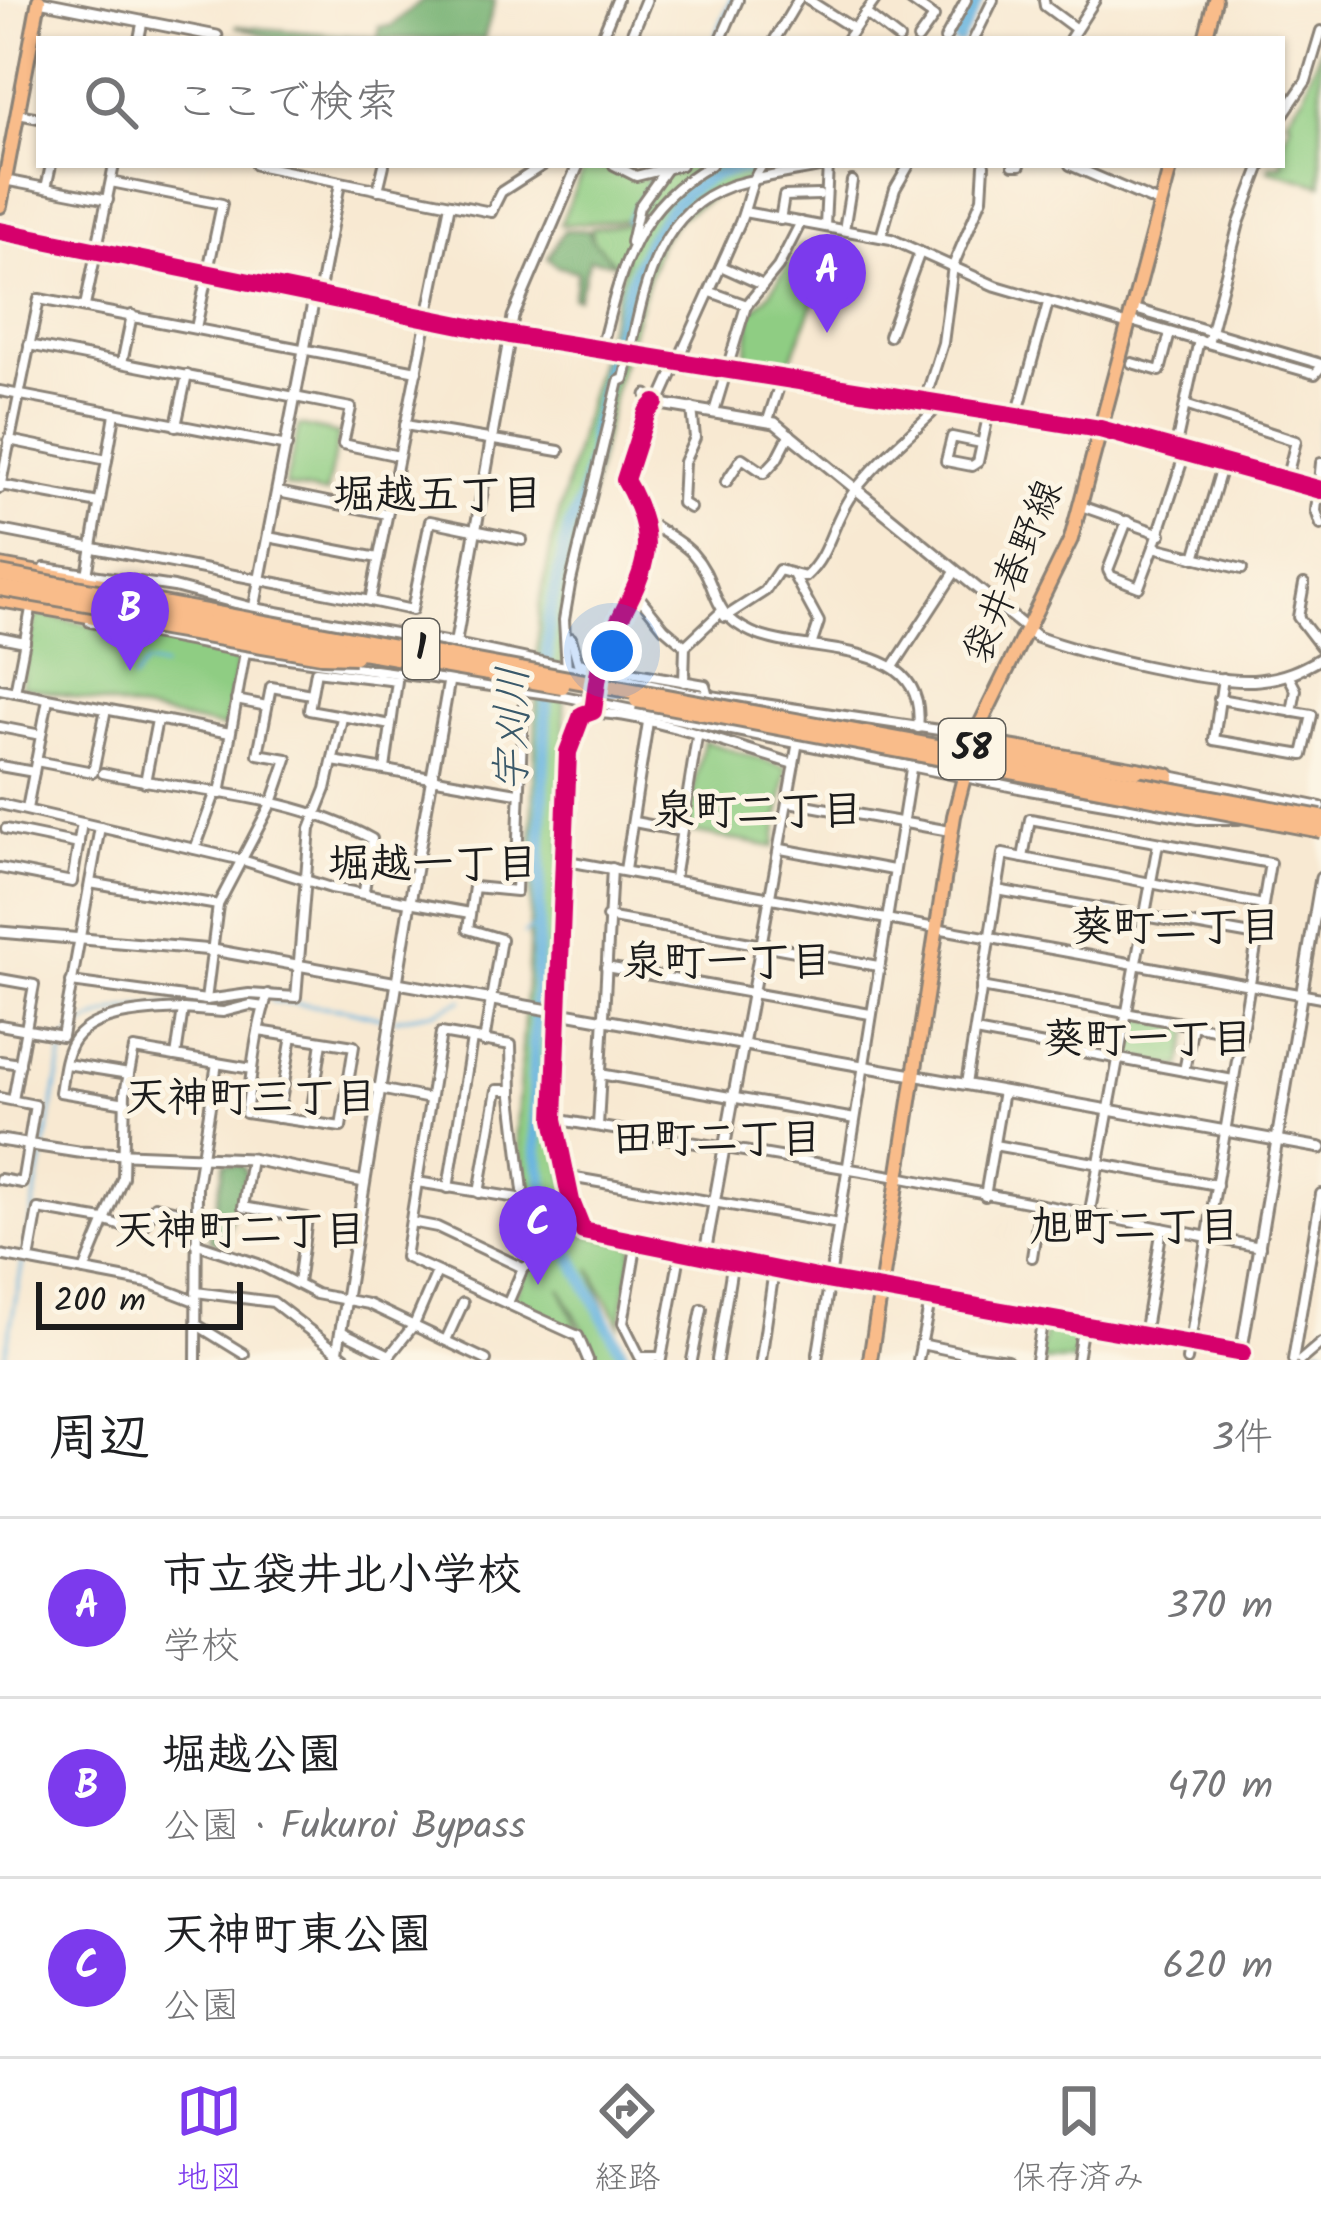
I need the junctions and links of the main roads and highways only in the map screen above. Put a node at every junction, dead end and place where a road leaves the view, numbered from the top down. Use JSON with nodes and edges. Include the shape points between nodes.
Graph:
{"nodes":[{"id":1,"x":36,"y":0,"type":"edge"},
{"id":2,"x":1213,"y":1,"type":"edge"},
{"id":3,"x":1206,"y":36,"type":"edge"},
{"id":4,"x":1171,"y":168,"type":"edge"},
{"id":5,"x":2,"y":176,"type":"edge"},
{"id":6,"x":0,"y":206,"type":"edge"},
{"id":7,"x":0,"y":568,"type":"edge"},
{"id":8,"x":3,"y":596,"type":"edge"},
{"id":9,"x":468,"y":663,"type":"junction"},
{"id":10,"x":874,"y":733,"type":"junction"},
{"id":11,"x":827,"y":739,"type":"junction"},
{"id":12,"x":1168,"y":776,"type":"road end"},
{"id":13,"x":1235,"y":818,"type":"road end"},
{"id":14,"x":1321,"y":818,"type":"edge"},
{"id":15,"x":1321,"y":832,"type":"edge"},
{"id":16,"x":870,"y":1360,"type":"edge"}],
"edges":[{"from":1,"to":5,"type":"main road"},
{"from":1,"to":5,"type":"main road"},
{"from":2,"to":3,"type":"main road"},
{"from":4,"to":16,"type":"main road","name":"袋井春野線","number":"58","via":[[1071,539],[975,735],[964,776]]},
{"from":5,"to":6,"type":"main road"},
{"from":7,"to":9,"type":"highway","number":"1","bridge":true},
{"from":7,"to":9,"type":"highway","bridge":true,"via":[[305,621]]},
{"from":8,"to":9,"type":"highway","number":"1","bridge":true},
{"from":8,"to":9,"type":"highway","bridge":true,"via":[[321,655]]},
{"from":9,"to":10,"type":"highway","number":"1","bridge":true},
{"from":9,"to":11,"type":"highway","number":"1","bridge":true},
{"from":10,"to":12,"type":"highway","bridge":true},
{"from":10,"to":14,"type":"highway","number":"1","bridge":true},
{"from":11,"to":13,"type":"highway","bridge":true},
{"from":11,"to":15,"type":"highway","number":"1","bridge":true}]}
